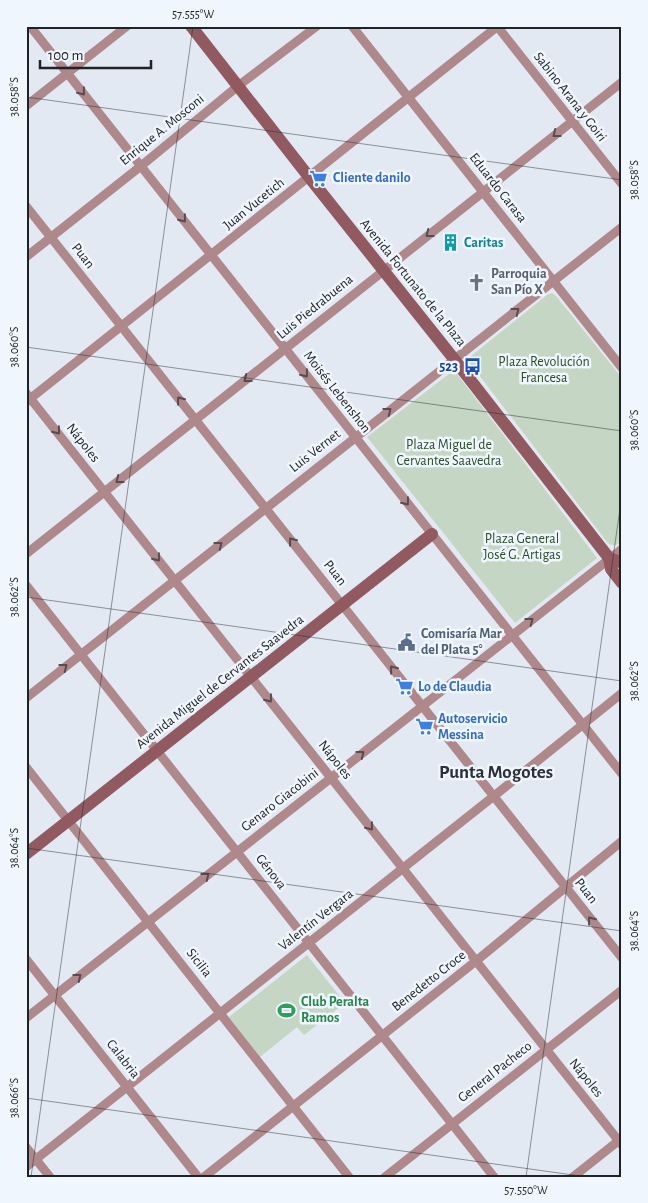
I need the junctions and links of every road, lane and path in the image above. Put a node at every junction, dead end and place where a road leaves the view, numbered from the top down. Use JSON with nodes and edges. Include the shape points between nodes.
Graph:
{"nodes":[{"id":1,"x":30,"y":26,"type":"edge"},
{"id":2,"x":128,"y":26,"type":"edge"},
{"id":3,"x":192,"y":26,"type":"edge"},
{"id":4,"x":317,"y":26,"type":"edge"},
{"id":5,"x":352,"y":26,"type":"edge"},
{"id":6,"x":498,"y":26,"type":"edge"},
{"id":7,"x":68,"y":73,"type":"junction"},
{"id":8,"x":622,"y":82,"type":"edge"},
{"id":9,"x":238,"y":86,"type":"junction"},
{"id":10,"x":408,"y":98,"type":"junction"},
{"id":11,"x":26,"y":106,"type":"edge"},
{"id":12,"x":572,"y":121,"type":"junction"},
{"id":13,"x":141,"y":166,"type":"junction"},
{"id":14,"x":309,"y":177,"type":"junction"},
{"id":15,"x":622,"y":184,"type":"edge"},
{"id":16,"x":483,"y":192,"type":"junction"},
{"id":17,"x":26,"y":206,"type":"edge"},
{"id":18,"x":622,"y":227,"type":"edge"},
{"id":19,"x":51,"y":237,"type":"junction"},
{"id":20,"x":211,"y":255,"type":"junction"},
{"id":21,"x":26,"y":257,"type":"edge"},
{"id":22,"x":384,"y":270,"type":"junction"},
{"id":23,"x":553,"y":281,"type":"junction"},
{"id":24,"x":122,"y":326,"type":"junction"},
{"id":25,"x":285,"y":348,"type":"junction"},
{"id":26,"x":454,"y":359,"type":"junction"},
{"id":27,"x":622,"y":368,"type":"edge"},
{"id":28,"x":28,"y":398,"type":"edge"},
{"id":29,"x":196,"y":420,"type":"junction"},
{"id":30,"x":355,"y":437,"type":"junction"},
{"id":31,"x":104,"y":492,"type":"junction"},
{"id":32,"x":266,"y":508,"type":"junction"},
{"id":33,"x":432,"y":534,"type":"junction"},
{"id":34,"x":622,"y":549,"type":"edge"},
{"id":35,"x":26,"y":554,"type":"edge"},
{"id":36,"x":609,"y":558,"type":"junction"},
{"id":37,"x":622,"y":563,"type":"edge"},
{"id":38,"x":175,"y":580,"type":"junction"},
{"id":39,"x":622,"y":583,"type":"edge"},
{"id":40,"x":26,"y":585,"type":"edge"},
{"id":41,"x":342,"y":605,"type":"junction"},
{"id":42,"x":512,"y":635,"type":"junction"},
{"id":43,"x":81,"y":654,"type":"junction"},
{"id":44,"x":251,"y":677,"type":"junction"},
{"id":45,"x":622,"y":693,"type":"edge"},
{"id":46,"x":26,"y":698,"type":"edge"},
{"id":47,"x":422,"y":706,"type":"junction"},
{"id":48,"x":583,"y":725,"type":"junction"},
{"id":49,"x":158,"y":750,"type":"junction"},
{"id":50,"x":26,"y":767,"type":"edge"},
{"id":51,"x":622,"y":774,"type":"edge"},
{"id":52,"x":331,"y":778,"type":"junction"},
{"id":53,"x":494,"y":796,"type":"junction"},
{"id":54,"x":69,"y":821,"type":"junction"},
{"id":55,"x":622,"y":841,"type":"edge"},
{"id":56,"x":237,"y":852,"type":"junction"},
{"id":57,"x":26,"y":854,"type":"edge"},
{"id":58,"x":403,"y":869,"type":"junction"},
{"id":59,"x":565,"y":887,"type":"junction"},
{"id":60,"x":148,"y":922,"type":"junction"},
{"id":61,"x":309,"y":943,"type":"junction"},
{"id":62,"x":622,"y":958,"type":"edge"},
{"id":63,"x":26,"y":959,"type":"edge"},
{"id":64,"x":476,"y":961,"type":"junction"},
{"id":65,"x":622,"y":990,"type":"edge"},
{"id":66,"x":55,"y":995,"type":"junction"},
{"id":67,"x":220,"y":1013,"type":"junction"},
{"id":68,"x":26,"y":1018,"type":"edge"},
{"id":69,"x":382,"y":1036,"type":"junction"},
{"id":70,"x":546,"y":1050,"type":"junction"},
{"id":71,"x":127,"y":1087,"type":"junction"},
{"id":72,"x":294,"y":1106,"type":"junction"},
{"id":73,"x":452,"y":1124,"type":"junction"},
{"id":74,"x":621,"y":1141,"type":"edge"},
{"id":75,"x":26,"y":1146,"type":"edge"},
{"id":76,"x":36,"y":1159,"type":"junction"},
{"id":77,"x":26,"y":1166,"type":"edge"},
{"id":78,"x":50,"y":1177,"type":"edge"},
{"id":79,"x":198,"y":1177,"type":"edge"},
{"id":80,"x":204,"y":1177,"type":"edge"},
{"id":81,"x":349,"y":1177,"type":"edge"},
{"id":82,"x":385,"y":1177,"type":"edge"},
{"id":83,"x":494,"y":1177,"type":"edge"},
{"id":84,"x":573,"y":1177,"type":"edge"}],
"edges":[{"from":1,"to":7,"type":"street","name":"Moisés Lebenshon"},
{"from":2,"to":7,"type":"street"},
{"from":3,"to":9,"type":"main road","name":"Avenida Fortunato de la Plaza"},
{"from":4,"to":9,"type":"street","name":"Enrique A. Mosconi"},
{"from":5,"to":10,"type":"street","name":"Eduardo Carasa"},
{"from":6,"to":10,"type":"street","name":"Juan Vucetich"},
{"from":6,"to":12,"type":"street","name":"Sabino Arana y Goiri"},
{"from":7,"to":11,"type":"street"},
{"from":7,"to":13,"type":"street","name":"Moisés Lebenshon","one_way":true},
{"from":8,"to":12,"type":"street","name":"Luis Piedrabuena"},
{"from":9,"to":13,"type":"street","name":"Enrique A. Mosconi"},
{"from":9,"to":14,"type":"main road","name":"Avenida Fortunato de la Plaza"},
{"from":10,"to":14,"type":"street","name":"Juan Vucetich"},
{"from":10,"to":16,"type":"street","name":"Eduardo Carasa"},
{"from":12,"to":15,"type":"street","name":"Sabino Arana y Goiri"},
{"from":12,"to":16,"type":"street","name":"Luis Piedrabuena","one_way":true},
{"from":13,"to":19,"type":"street","name":"Enrique A. Mosconi"},
{"from":13,"to":20,"type":"street","name":"Moisés Lebenshon","one_way":true},
{"from":14,"to":20,"type":"street","name":"Juan Vucetich"},
{"from":14,"to":22,"type":"main road","name":"Avenida Fortunato de la Plaza"},
{"from":16,"to":22,"type":"street","name":"Luis Piedrabuena","one_way":true},
{"from":16,"to":23,"type":"street","name":"Eduardo Carasa"},
{"from":17,"to":19,"type":"street","name":"Puan"},
{"from":18,"to":23,"type":"street","name":"Luis Vernet"},
{"from":19,"to":21,"type":"street","name":"Enrique A. Mosconi"},
{"from":19,"to":24,"type":"street","name":"Puan"},
{"from":20,"to":24,"type":"street","name":"Juan Vucetich"},
{"from":20,"to":25,"type":"street","name":"Moisés Lebenshon"},
{"from":22,"to":25,"type":"street","name":"Luis Piedrabuena"},
{"from":22,"to":26,"type":"main road","name":"Avenida Fortunato de la Plaza"},
{"from":26,"to":23,"type":"street","name":"Luis Vernet","one_way":true},
{"from":23,"to":27,"type":"street","name":"Eduardo Carasa"},
{"from":24,"to":28,"type":"street","name":"Juan Vucetich"},
{"from":29,"to":24,"type":"street","name":"Puan","one_way":true},
{"from":25,"to":29,"type":"street","name":"Luis Piedrabuena","one_way":true},
{"from":25,"to":30,"type":"street","name":"Moisés Lebenshon","one_way":true},
{"from":30,"to":26,"type":"street","name":"Luis Vernet","one_way":true},
{"from":26,"to":36,"type":"main road","name":"Avenida Fortunato de la Plaza"},
{"from":28,"to":31,"type":"street","name":"Nápoles","one_way":true},
{"from":29,"to":31,"type":"street","name":"Luis Piedrabuena","one_way":true},
{"from":29,"to":32,"type":"street","name":"Puan"},
{"from":30,"to":32,"type":"street","name":"Luis Vernet"},
{"from":30,"to":33,"type":"street","name":"Moisés Lebenshon","one_way":true},
{"from":31,"to":35,"type":"street","name":"Luis Piedrabuena"},
{"from":31,"to":38,"type":"street","name":"Nápoles","one_way":true},
{"from":38,"to":32,"type":"street","name":"Luis Vernet","one_way":true},
{"from":41,"to":32,"type":"street","name":"Puan","one_way":true},
{"from":33,"to":41,"type":"main road","name":"Avenida Miguel de Cervantes Saavedra"},
{"from":33,"to":42,"type":"street","name":"Moisés Lebenshon"},
{"from":34,"to":36,"type":"street","name":"Genaro Giacobini"},
{"from":36,"to":37,"type":"main road"},
{"from":36,"to":39,"type":"main road","name":"Avenida Fortunato de la Plaza","via":[[611,569]]},
{"from":42,"to":36,"type":"street","name":"Genaro Giacobini","one_way":true},
{"from":38,"to":43,"type":"street","name":"Luis Vernet"},
{"from":38,"to":44,"type":"street","name":"Nápoles"},
{"from":40,"to":43,"type":"street","name":"Génova"},
{"from":41,"to":44,"type":"main road","name":"Avenida Miguel de Cervantes Saavedra"},
{"from":47,"to":41,"type":"street","name":"Puan","one_way":true},
{"from":42,"to":47,"type":"street","name":"Genaro Giacobini"},
{"from":42,"to":48,"type":"street","name":"Moisés Lebenshon"},
{"from":46,"to":43,"type":"street","name":"Luis Vernet","one_way":true},
{"from":43,"to":49,"type":"street","name":"Génova"},
{"from":44,"to":49,"type":"main road","name":"Avenida Miguel de Cervantes Saavedra"},
{"from":44,"to":52,"type":"street","name":"Nápoles","one_way":true},
{"from":45,"to":48,"type":"street","name":"Valentín Vergara"},
{"from":52,"to":47,"type":"street","name":"Genaro Giacobini","one_way":true},
{"from":47,"to":53,"type":"street","name":"Puan"},
{"from":48,"to":51,"type":"street","name":"Moisés Lebenshon"},
{"from":48,"to":53,"type":"street","name":"Valentín Vergara"},
{"from":49,"to":54,"type":"main road","name":"Avenida Miguel de Cervantes Saavedra"},
{"from":49,"to":56,"type":"street","name":"Génova"},
{"from":50,"to":54,"type":"street","name":"Sicilia"},
{"from":52,"to":56,"type":"street","name":"Genaro Giacobini"},
{"from":52,"to":58,"type":"street","name":"Nápoles","one_way":true},
{"from":53,"to":58,"type":"street","name":"Valentín Vergara"},
{"from":53,"to":59,"type":"street","name":"Puan"},
{"from":54,"to":57,"type":"main road","name":"Avenida Miguel de Cervantes Saavedra"},
{"from":54,"to":60,"type":"street","name":"Sicilia"},
{"from":55,"to":59,"type":"street","name":"Benedetto Croce"},
{"from":60,"to":56,"type":"street","name":"Genaro Giacobini","one_way":true},
{"from":56,"to":61,"type":"street","name":"Génova"},
{"from":58,"to":61,"type":"street","name":"Valentín Vergara"},
{"from":58,"to":64,"type":"street","name":"Nápoles"},
{"from":62,"to":59,"type":"street","name":"Puan","one_way":true},
{"from":59,"to":64,"type":"street","name":"Benedetto Croce"},
{"from":66,"to":60,"type":"street","name":"Genaro Giacobini","one_way":true},
{"from":60,"to":67,"type":"street","name":"Sicilia"},
{"from":61,"to":67,"type":"street","name":"Valentín Vergara"},
{"from":61,"to":69,"type":"street","name":"Génova"},
{"from":63,"to":66,"type":"street","name":"Calabria"},
{"from":64,"to":69,"type":"street","name":"Benedetto Croce"},
{"from":64,"to":70,"type":"street","name":"Nápoles"},
{"from":65,"to":70,"type":"street","name":"General Pacheco"},
{"from":66,"to":68,"type":"street","name":"Genaro Giacobini"},
{"from":66,"to":71,"type":"street","name":"Calabria"},
{"from":67,"to":71,"type":"street","name":"Valentín Vergara"},
{"from":67,"to":72,"type":"street","name":"Sicilia"},
{"from":69,"to":72,"type":"street","name":"Benedetto Croce"},
{"from":69,"to":73,"type":"street","name":"Génova"},
{"from":70,"to":73,"type":"street","name":"General Pacheco"},
{"from":70,"to":74,"type":"street","name":"Nápoles"},
{"from":71,"to":76,"type":"street","name":"Valentín Vergara"},
{"from":71,"to":79,"type":"street","name":"Calabria"},
{"from":72,"to":80,"type":"street","name":"Benedetto Croce"},
{"from":72,"to":81,"type":"street","name":"Sicilia"},
{"from":73,"to":82,"type":"street","name":"General Pacheco"},
{"from":73,"to":83,"type":"street","name":"Génova"},
{"from":74,"to":84,"type":"street"},
{"from":75,"to":76,"type":"street"},
{"from":76,"to":77,"type":"street","name":"Valentín Vergara"},
{"from":76,"to":78,"type":"street"}]}
